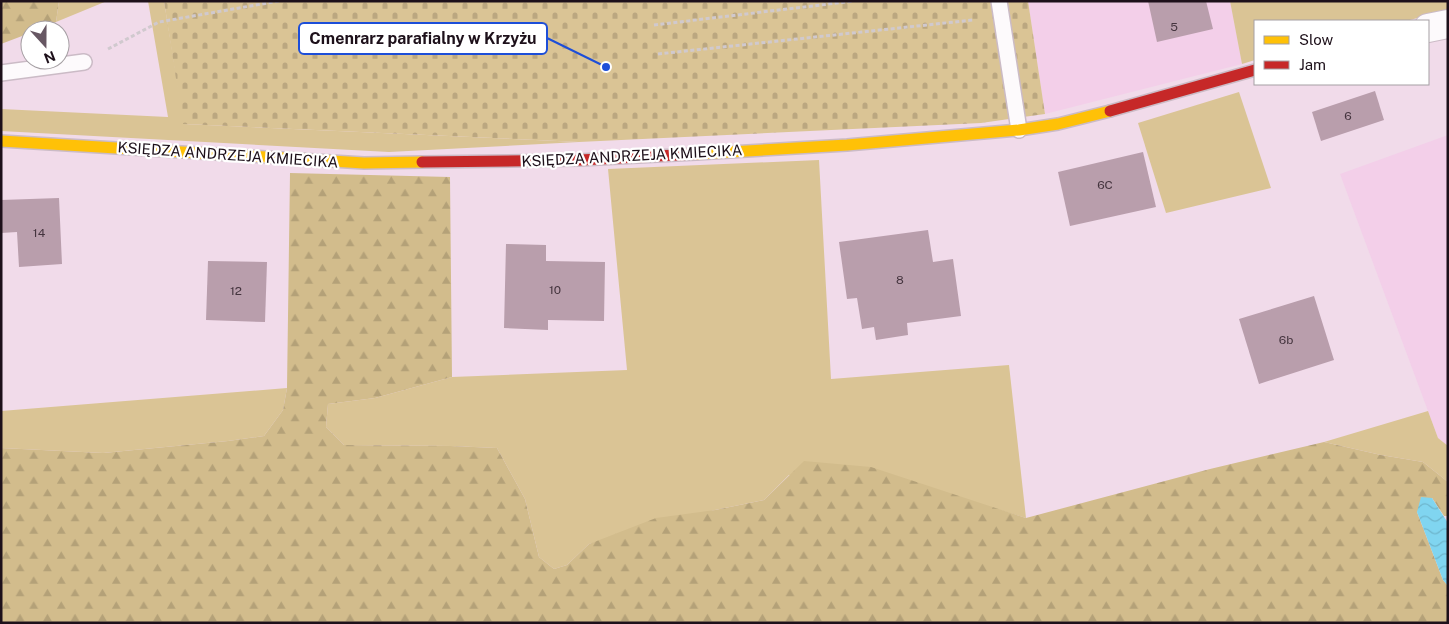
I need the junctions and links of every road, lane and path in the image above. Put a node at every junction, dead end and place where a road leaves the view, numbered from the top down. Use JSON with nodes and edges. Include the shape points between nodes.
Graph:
{"nodes":[{"id":1,"x":279,"y":1,"type":"edge"},
{"id":2,"x":854,"y":1,"type":"edge"},
{"id":3,"x":999,"y":1,"type":"edge"},
{"id":4,"x":1001,"y":17,"type":"junction"},
{"id":5,"x":1448,"y":24,"type":"edge"},
{"id":6,"x":654,"y":25,"type":"dead end"},
{"id":7,"x":1429,"y":28,"type":"edge"},
{"id":8,"x":658,"y":54,"type":"dead end"},
{"id":9,"x":84,"y":62,"type":"joint"},
{"id":10,"x":1254,"y":70,"type":"edge"},
{"id":11,"x":1,"y":74,"type":"edge"},
{"id":12,"x":1019,"y":130,"type":"junction"},
{"id":13,"x":1,"y":141,"type":"edge"}],
"edges":[{"from":1,"to":9,"type":"path","via":[[159,22]]},
{"from":2,"to":6,"type":"path"},
{"from":3,"to":4,"type":"lane"},
{"from":4,"to":8,"type":"path"},
{"from":4,"to":12,"type":"lane"},
{"from":5,"to":7,"type":"street"},
{"from":9,"to":11,"type":"lane"},
{"from":10,"to":12,"type":"street","name":"KSIĘDZA ANDRZEJA KMIECIKA","via":[[1058,124]]},
{"from":12,"to":13,"type":"street","name":"KSIĘDZA ANDRZEJA KMIECIKA","via":[[847,145],[580,160],[364,163]]}]}
